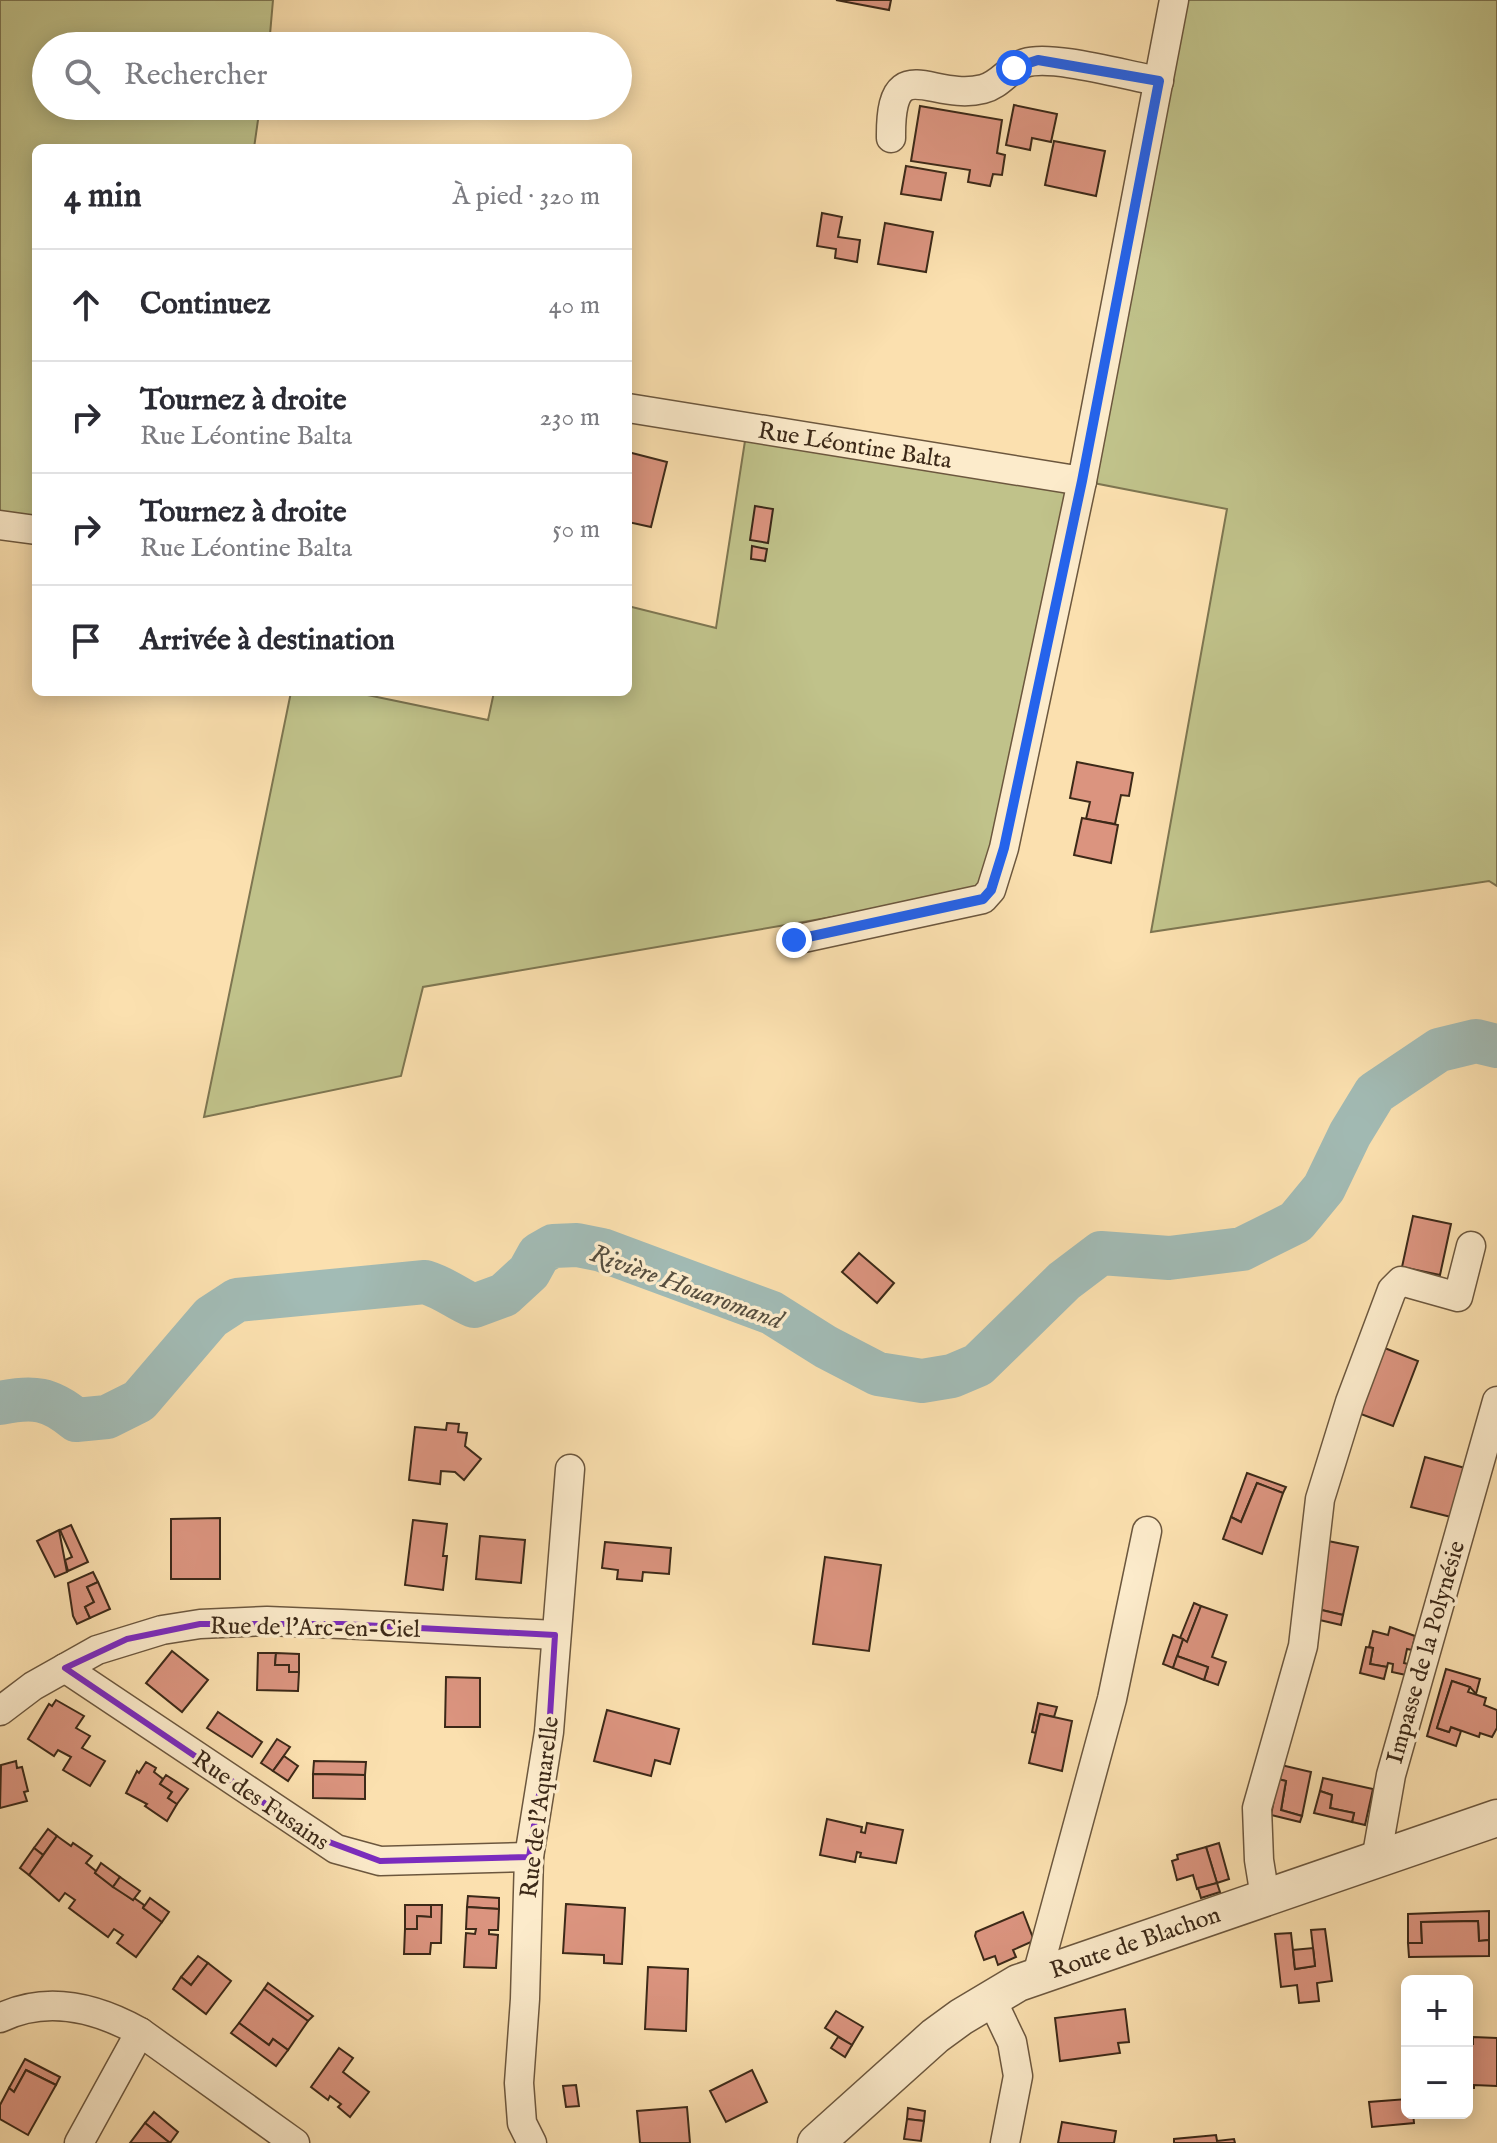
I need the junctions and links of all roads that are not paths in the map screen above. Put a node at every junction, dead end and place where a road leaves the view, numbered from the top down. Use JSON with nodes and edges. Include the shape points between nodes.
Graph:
{"nodes":[{"id":1,"x":1174,"y":0,"type":"edge"},
{"id":2,"x":1159,"y":81,"type":"junction"},
{"id":3,"x":891,"y":138,"type":"dead end"},
{"id":4,"x":632,"y":409,"type":"edge"},
{"id":5,"x":1082,"y":481,"type":"junction"},
{"id":6,"x":0,"y":525,"type":"edge"},
{"id":7,"x":32,"y":529,"type":"edge"},
{"id":8,"x":794,"y":940,"type":"dead end"},
{"id":9,"x":1471,"y":1246,"type":"dead end"},
{"id":10,"x":1497,"y":1401,"type":"edge"},
{"id":11,"x":570,"y":1469,"type":"dead end"},
{"id":12,"x":1147,"y":1531,"type":"dead end"},
{"id":13,"x":555,"y":1635,"type":"junction"},
{"id":14,"x":65,"y":1668,"type":"junction"},
{"id":15,"x":0,"y":1711,"type":"edge"},
{"id":16,"x":1497,"y":1818,"type":"edge"},
{"id":17,"x":529,"y":1857,"type":"junction"},
{"id":18,"x":1376,"y":1860,"type":"junction"},
{"id":19,"x":1265,"y":1897,"type":"junction"},
{"id":20,"x":1037,"y":1975,"type":"junction"},
{"id":21,"x":991,"y":1998,"type":"junction"},
{"id":22,"x":0,"y":2018,"type":"edge"},
{"id":23,"x":140,"y":2032,"type":"junction"},
{"id":24,"x":79,"y":2143,"type":"edge"},
{"id":25,"x":295,"y":2143,"type":"edge"},
{"id":26,"x":532,"y":2143,"type":"edge"},
{"id":27,"x":816,"y":2143,"type":"edge"},
{"id":28,"x":1005,"y":2143,"type":"edge"}],
"edges":[{"from":1,"to":2,"type":"street"},
{"from":2,"to":3,"type":"street","via":[[1038,60],[1014,68],[986,89],[909,85],[893,100]]},
{"from":2,"to":5,"type":"street"},
{"from":4,"to":5,"type":"street","name":"Rue Léontine Balta"},
{"from":5,"to":8,"type":"street","via":[[991,890],[983,899]]},
{"from":6,"to":7,"type":"street"},
{"from":9,"to":19,"type":"street","via":[[1458,1297],[1401,1281],[1392,1290],[1350,1402],[1320,1499],[1303,1646],[1257,1808]]},
{"from":10,"to":18,"type":"street","name":"Impasse de la Polynésie","via":[[1391,1775]]},
{"from":11,"to":13,"type":"street","name":"Rue de l'Aquarelle"},
{"from":12,"to":20,"type":"street","via":[[1112,1699]]},
{"from":13,"to":14,"type":"street","name":"Rue de l'Arc-en-Ciel","via":[[312,1623],[200,1624],[127,1639]]},
{"from":13,"to":17,"type":"street","name":"Rue de l'Aquarelle","via":[[549,1732]]},
{"from":14,"to":15,"type":"street","name":"Rue de l'Arc-en-Ciel"},
{"from":14,"to":17,"type":"street","name":"Rue des Fusains","via":[[336,1849],[380,1861]]},
{"from":16,"to":18,"type":"street","name":"Route de Blachon"},
{"from":17,"to":26,"type":"street","name":"Rue de l'Aquarelle","via":[[519,2083],[522,2123]]},
{"from":18,"to":19,"type":"street","name":"Route de Blachon"},
{"from":19,"to":20,"type":"street","name":"Route de Blachon"},
{"from":20,"to":21,"type":"street","name":"Route de Blachon"},
{"from":21,"to":27,"type":"street","name":"Route de Blachon","via":[[935,2036]]},
{"from":21,"to":28,"type":"street","via":[[1012,2042],[1018,2076]]},
{"from":22,"to":23,"type":"street","via":[[64,2006],[115,2018]]},
{"from":23,"to":24,"type":"street"},
{"from":23,"to":25,"type":"street"}]}
